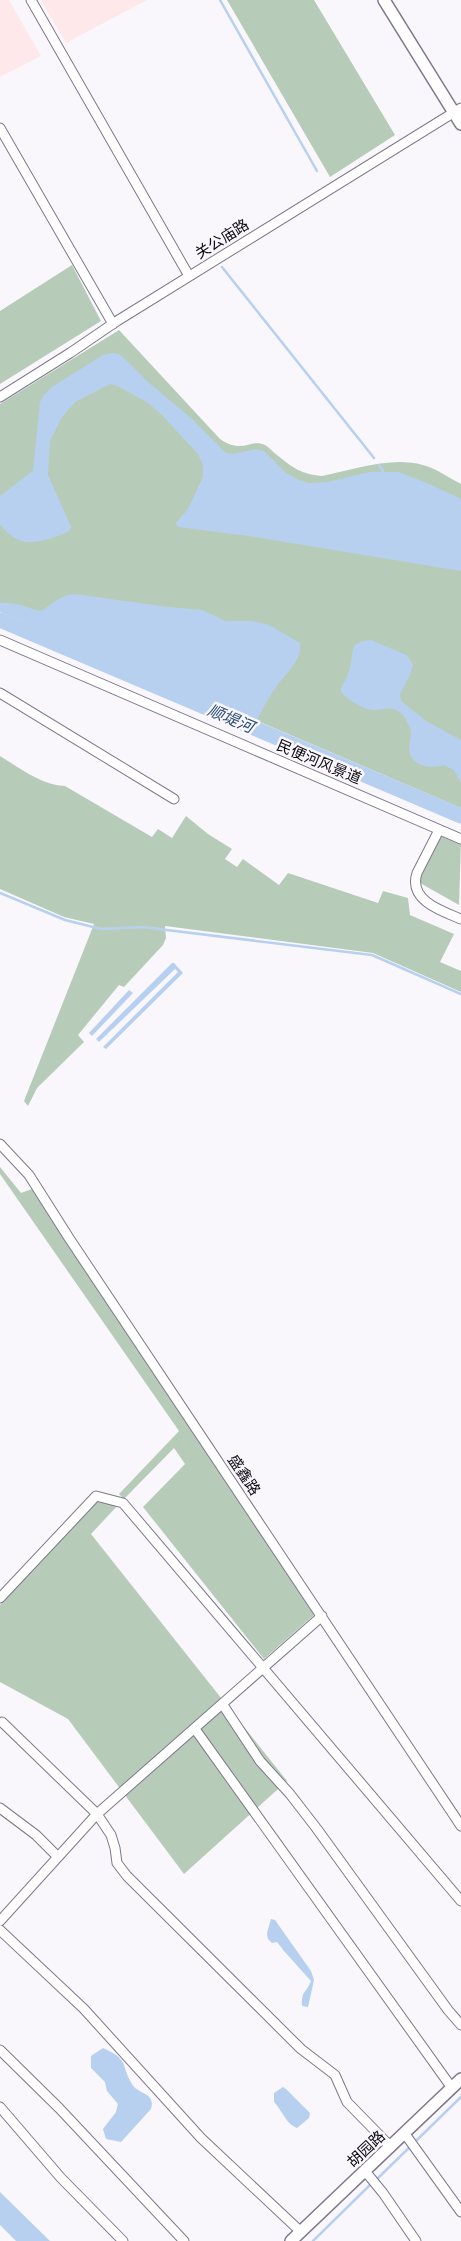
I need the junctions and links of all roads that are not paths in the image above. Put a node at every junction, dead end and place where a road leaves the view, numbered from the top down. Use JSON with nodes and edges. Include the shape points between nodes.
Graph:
{"nodes":[{"id":1,"x":31,"y":0,"type":"edge"},
{"id":2,"x":384,"y":0,"type":"edge"},
{"id":3,"x":457,"y":110,"type":"edge"},
{"id":4,"x":461,"y":124,"type":"edge"},
{"id":5,"x":0,"y":128,"type":"edge"},
{"id":6,"x":189,"y":276,"type":"junction"},
{"id":7,"x":113,"y":324,"type":"junction"},
{"id":8,"x":0,"y":397,"type":"edge"},
{"id":9,"x":0,"y":640,"type":"edge"},
{"id":10,"x":0,"y":693,"type":"edge"},
{"id":11,"x":174,"y":799,"type":"dead end"},
{"id":12,"x":439,"y":830,"type":"junction"},
{"id":13,"x":461,"y":839,"type":"edge"},
{"id":14,"x":461,"y":919,"type":"edge"},
{"id":15,"x":0,"y":1144,"type":"edge"},
{"id":16,"x":0,"y":1598,"type":"edge"},
{"id":17,"x":322,"y":1616,"type":"junction"},
{"id":18,"x":264,"y":1669,"type":"junction"},
{"id":19,"x":223,"y":1704,"type":"junction"},
{"id":20,"x":2,"y":1722,"type":"dead end"},
{"id":21,"x":195,"y":1729,"type":"junction"},
{"id":22,"x":0,"y":1808,"type":"edge"},
{"id":23,"x":97,"y":1814,"type":"junction"},
{"id":24,"x":461,"y":1826,"type":"edge"},
{"id":25,"x":58,"y":1857,"type":"junction"},
{"id":26,"x":461,"y":1901,"type":"edge"},
{"id":27,"x":0,"y":1921,"type":"edge"},
{"id":28,"x":0,"y":1930,"type":"edge"},
{"id":29,"x":461,"y":2025,"type":"edge"},
{"id":30,"x":0,"y":2050,"type":"edge"},
{"id":31,"x":461,"y":2079,"type":"edge"},
{"id":32,"x":452,"y":2088,"type":"junction"},
{"id":33,"x":0,"y":2107,"type":"edge"},
{"id":34,"x":410,"y":2141,"type":"junction"},
{"id":35,"x":391,"y":2147,"type":"junction"},
{"id":36,"x":371,"y":2178,"type":"junction"},
{"id":37,"x":461,"y":2212,"type":"edge"},
{"id":38,"x":300,"y":2232,"type":"junction"},
{"id":39,"x":122,"y":2241,"type":"edge"},
{"id":40,"x":184,"y":2241,"type":"edge"},
{"id":41,"x":291,"y":2241,"type":"edge"},
{"id":42,"x":416,"y":2241,"type":"edge"}],
"edges":[{"from":1,"to":6,"type":"street"},
{"from":2,"to":3,"type":"street"},
{"from":3,"to":4,"type":"street"},
{"from":3,"to":6,"type":"street","name":"关公庙路"},
{"from":5,"to":7,"type":"street"},
{"from":6,"to":7,"type":"street","name":"关公庙路"},
{"from":7,"to":8,"type":"street","name":"关公庙路"},
{"from":9,"to":12,"type":"street","name":"民便河风景道"},
{"from":10,"to":11,"type":"street"},
{"from":12,"to":13,"type":"street","name":"民便河风景道"},
{"from":12,"to":14,"type":"street","via":[[417,873],[415,889],[428,904]]},
{"from":15,"to":17,"type":"street","name":"盛鑫路","via":[[29,1174],[68,1238]]},
{"from":16,"to":18,"type":"street","via":[[96,1496],[123,1503]]},
{"from":17,"to":18,"type":"street"},
{"from":17,"to":24,"type":"street","name":"盛鑫路"},
{"from":18,"to":19,"type":"street"},
{"from":18,"to":26,"type":"street"},
{"from":19,"to":21,"type":"street"},
{"from":19,"to":29,"type":"street","via":[[260,1761],[317,1829]]},
{"from":20,"to":23,"type":"street"},
{"from":21,"to":23,"type":"street"},
{"from":21,"to":32,"type":"street"},
{"from":22,"to":25,"type":"street","via":[[36,1835]]},
{"from":23,"to":25,"type":"street"},
{"from":23,"to":35,"type":"street","via":[[111,1834],[116,1863],[126,1876],[301,2049],[335,2076],[347,2102]]},
{"from":25,"to":27,"type":"street"},
{"from":28,"to":38,"type":"street","via":[[84,2010],[200,2138]]},
{"from":30,"to":40,"type":"street"},
{"from":31,"to":32,"type":"street","name":"胡园路"},
{"from":32,"to":34,"type":"street","name":"胡园路"},
{"from":33,"to":39,"type":"street","via":[[61,2178]]},
{"from":34,"to":35,"type":"street","name":"胡园路"},
{"from":34,"to":37,"type":"street"},
{"from":35,"to":36,"type":"street","name":"胡园路"},
{"from":36,"to":38,"type":"street","name":"胡园路"},
{"from":36,"to":42,"type":"street"},
{"from":38,"to":41,"type":"street","name":"胡园路"}]}
